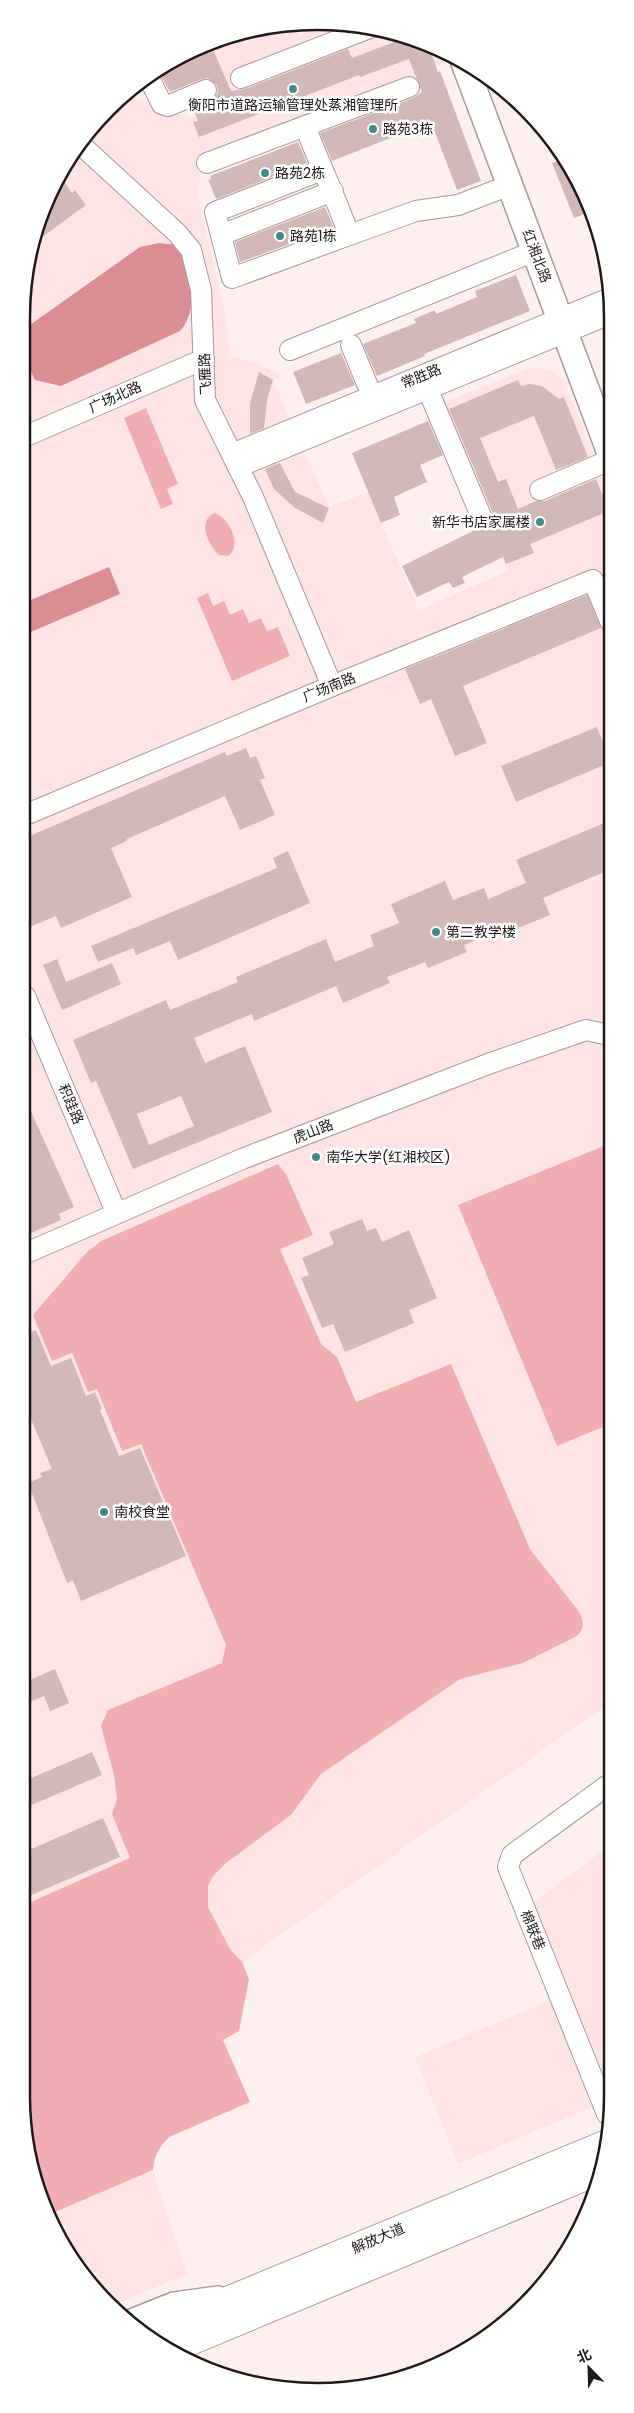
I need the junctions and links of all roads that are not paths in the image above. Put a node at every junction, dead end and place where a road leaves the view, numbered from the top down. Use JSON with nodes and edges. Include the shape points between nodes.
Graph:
{"nodes":[{"id":1,"x":357,"y":33,"type":"edge"},
{"id":2,"x":468,"y":72,"type":"edge"},
{"id":3,"x":241,"y":78,"type":"dead end"},
{"id":4,"x":148,"y":85,"type":"edge"},
{"id":5,"x":409,"y":87,"type":"dead end"},
{"id":6,"x":489,"y":87,"type":"edge"},
{"id":7,"x":206,"y":90,"type":"dead end"},
{"id":8,"x":305,"y":126,"type":"junction"},
{"id":9,"x":85,"y":148,"type":"edge"},
{"id":10,"x":206,"y":163,"type":"dead end"},
{"id":11,"x":322,"y":170,"type":"junction"},
{"id":12,"x":510,"y":185,"type":"junction"},
{"id":13,"x":333,"y":190,"type":"junction"},
{"id":14,"x":221,"y":235,"type":"junction"},
{"id":15,"x":349,"y":235,"type":"junction"},
{"id":16,"x":535,"y":251,"type":"junction"},
{"id":17,"x":603,"y":302,"type":"edge"},
{"id":18,"x":604,"y":315,"type":"edge"},
{"id":19,"x":569,"y":323,"type":"junction"},
{"id":20,"x":351,"y":345,"type":"dead end"},
{"id":21,"x":290,"y":350,"type":"dead end"},
{"id":22,"x":204,"y":359,"type":"junction"},
{"id":23,"x":425,"y":382,"type":"junction"},
{"id":24,"x":604,"y":398,"type":"edge"},
{"id":25,"x":375,"y":403,"type":"junction"},
{"id":26,"x":30,"y":434,"type":"edge"},
{"id":27,"x":604,"y":434,"type":"edge"},
{"id":28,"x":235,"y":461,"type":"junction"},
{"id":29,"x":604,"y":463,"type":"edge"},
{"id":30,"x":540,"y":490,"type":"dead end"},
{"id":31,"x":481,"y":516,"type":"dead end"},
{"id":32,"x":604,"y":607,"type":"edge"},
{"id":33,"x":332,"y":686,"type":"junction"},
{"id":34,"x":30,"y":813,"type":"edge"},
{"id":35,"x":30,"y":1008,"type":"edge"},
{"id":36,"x":604,"y":1033,"type":"edge"},
{"id":37,"x":116,"y":1212,"type":"junction"},
{"id":38,"x":30,"y":1251,"type":"edge"},
{"id":39,"x":604,"y":1788,"type":"edge"},
{"id":40,"x":604,"y":2105,"type":"edge"},
{"id":41,"x":599,"y":2147,"type":"edge"},
{"id":42,"x":593,"y":2173,"type":"edge"},
{"id":43,"x":240,"y":2296,"type":"junction"},
{"id":44,"x":137,"y":2320,"type":"edge"},
{"id":45,"x":153,"y":2332,"type":"edge"},
{"id":46,"x":177,"y":2347,"type":"edge"}],
"edges":[{"from":1,"to":3,"type":"street"},
{"from":2,"to":12,"type":"main road","name":"红湘北路"},
{"from":4,"to":7,"type":"street","via":[[162,104],[168,106]]},
{"from":5,"to":8,"type":"street"},
{"from":6,"to":19,"type":"main road","name":"红湘北路"},
{"from":8,"to":10,"type":"street"},
{"from":8,"to":11,"type":"street"},
{"from":9,"to":22,"type":"street","name":"飞雁路","via":[[177,233],[191,250],[201,290]]},
{"from":11,"to":13,"type":"street"},
{"from":11,"to":14,"type":"street","via":[[214,212]]},
{"from":12,"to":15,"type":"street","via":[[458,205],[416,211]]},
{"from":12,"to":16,"type":"main road","name":"红湘北路"},
{"from":13,"to":14,"type":"street"},
{"from":13,"to":15,"type":"street"},
{"from":14,"to":15,"type":"street","via":[[232,278]]},
{"from":16,"to":19,"type":"main road","name":"红湘北路"},
{"from":16,"to":21,"type":"street"},
{"from":17,"to":19,"type":"street","name":"常胜路"},
{"from":18,"to":19,"type":"street","name":"常胜路"},
{"from":19,"to":23,"type":"street","name":"常胜路"},
{"from":19,"to":24,"type":"main road","name":"红湘北路"},
{"from":19,"to":27,"type":"main road","name":"红湘北路"},
{"from":20,"to":25,"type":"street"},
{"from":22,"to":26,"type":"street","name":"广场北路"},
{"from":22,"to":28,"type":"street","name":"飞雁路","via":[[205,400]]},
{"from":23,"to":25,"type":"street","name":"常胜路"},
{"from":23,"to":31,"type":"street"},
{"from":25,"to":28,"type":"street","name":"常胜路"},
{"from":28,"to":33,"type":"street","name":"飞雁路"},
{"from":29,"to":30,"type":"street"},
{"from":32,"to":33,"type":"street","name":"广场南路","via":[[593,580]]},
{"from":33,"to":34,"type":"street","name":"广场南路"},
{"from":35,"to":37,"type":"street","name":"积跬路"},
{"from":36,"to":37,"type":"street","name":"虎山路","via":[[586,1030],[488,1064],[242,1159]]},
{"from":37,"to":38,"type":"street","name":"虎山路"},
{"from":39,"to":40,"type":"street","name":"棉联巷","via":[[512,1855],[508,1867]]},
{"from":41,"to":43,"type":"highway","name":"解放大道"},
{"from":42,"to":46,"type":"highway","name":"解放大道"},
{"from":43,"to":44,"type":"main road","via":[[174,2305]]},
{"from":43,"to":45,"type":"highway","name":"解放大道"}]}
